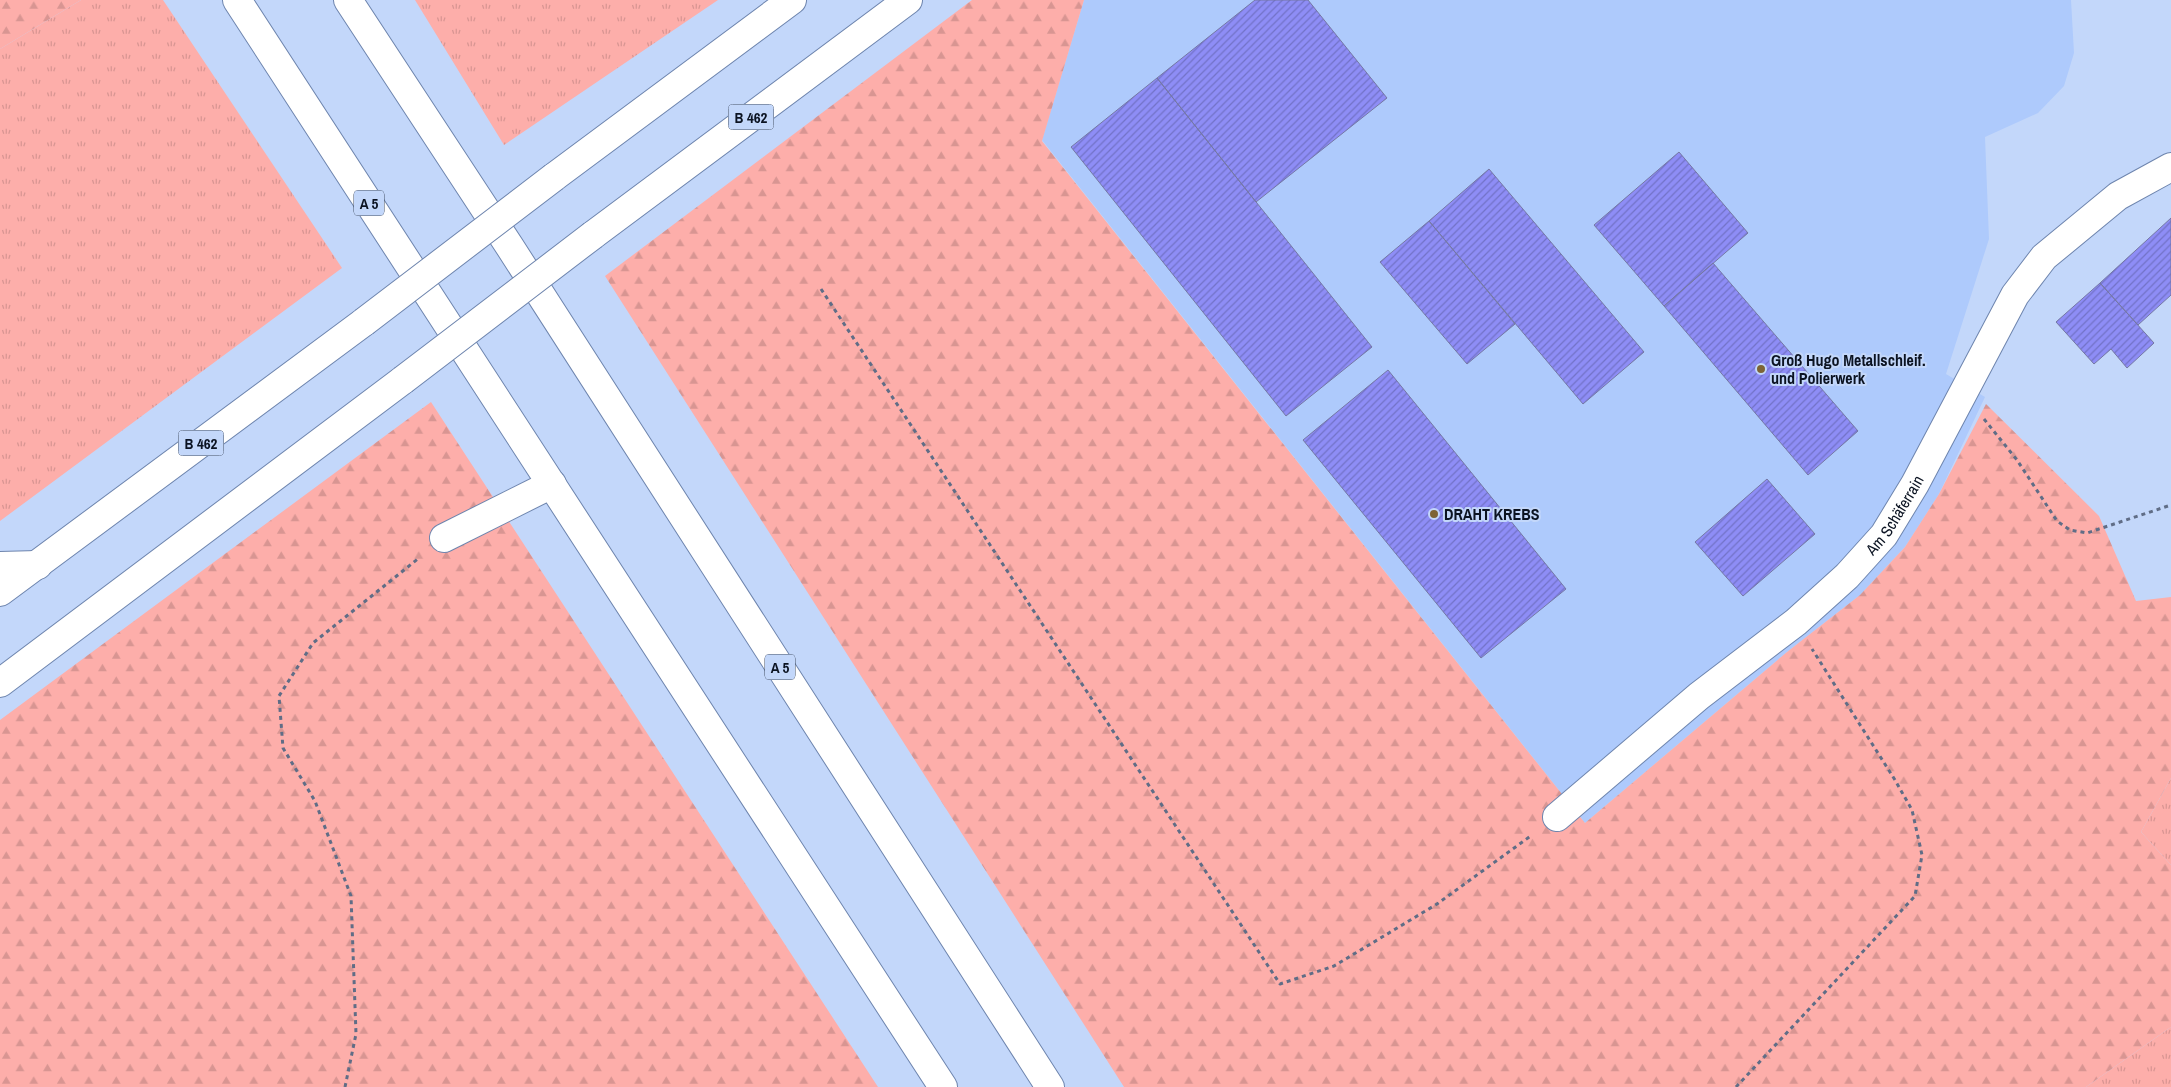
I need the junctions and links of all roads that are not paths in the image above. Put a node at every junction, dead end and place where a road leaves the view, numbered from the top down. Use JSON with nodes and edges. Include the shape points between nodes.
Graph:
{"nodes":[{"id":1,"x":237,"y":0,"type":"edge"},
{"id":2,"x":348,"y":0,"type":"edge"},
{"id":3,"x":792,"y":0,"type":"edge"},
{"id":4,"x":908,"y":0,"type":"edge"},
{"id":5,"x":2171,"y":167,"type":"edge"},
{"id":6,"x":552,"y":484,"type":"junction"},
{"id":7,"x":444,"y":538,"type":"road end"},
{"id":8,"x":38,"y":565,"type":"junction"},
{"id":9,"x":0,"y":566,"type":"edge"},
{"id":10,"x":0,"y":592,"type":"edge"},
{"id":11,"x":0,"y":683,"type":"edge"},
{"id":12,"x":1557,"y":817,"type":"road end"},
{"id":13,"x":943,"y":1087,"type":"edge"},
{"id":14,"x":1050,"y":1087,"type":"edge"}],
"edges":[{"from":1,"to":6,"type":"main road","number":"A 5"},
{"from":2,"to":14,"type":"main road","number":"A 5"},
{"from":3,"to":8,"type":"main road","number":"B 462","bridge":true},
{"from":4,"to":11,"type":"main road","number":"B 462","bridge":true},
{"from":5,"to":12,"type":"main road","name":"Am Schäferrain","via":[[2118,196],[2044,257],[2015,294],[1915,484],[1884,535],[1847,576],[1796,622],[1699,696]]},
{"from":6,"to":7,"type":"main road"},
{"from":6,"to":13,"type":"main road","number":"A 5"},
{"from":8,"to":9,"type":"main road"},
{"from":8,"to":10,"type":"main road","number":"B 462"}]}
